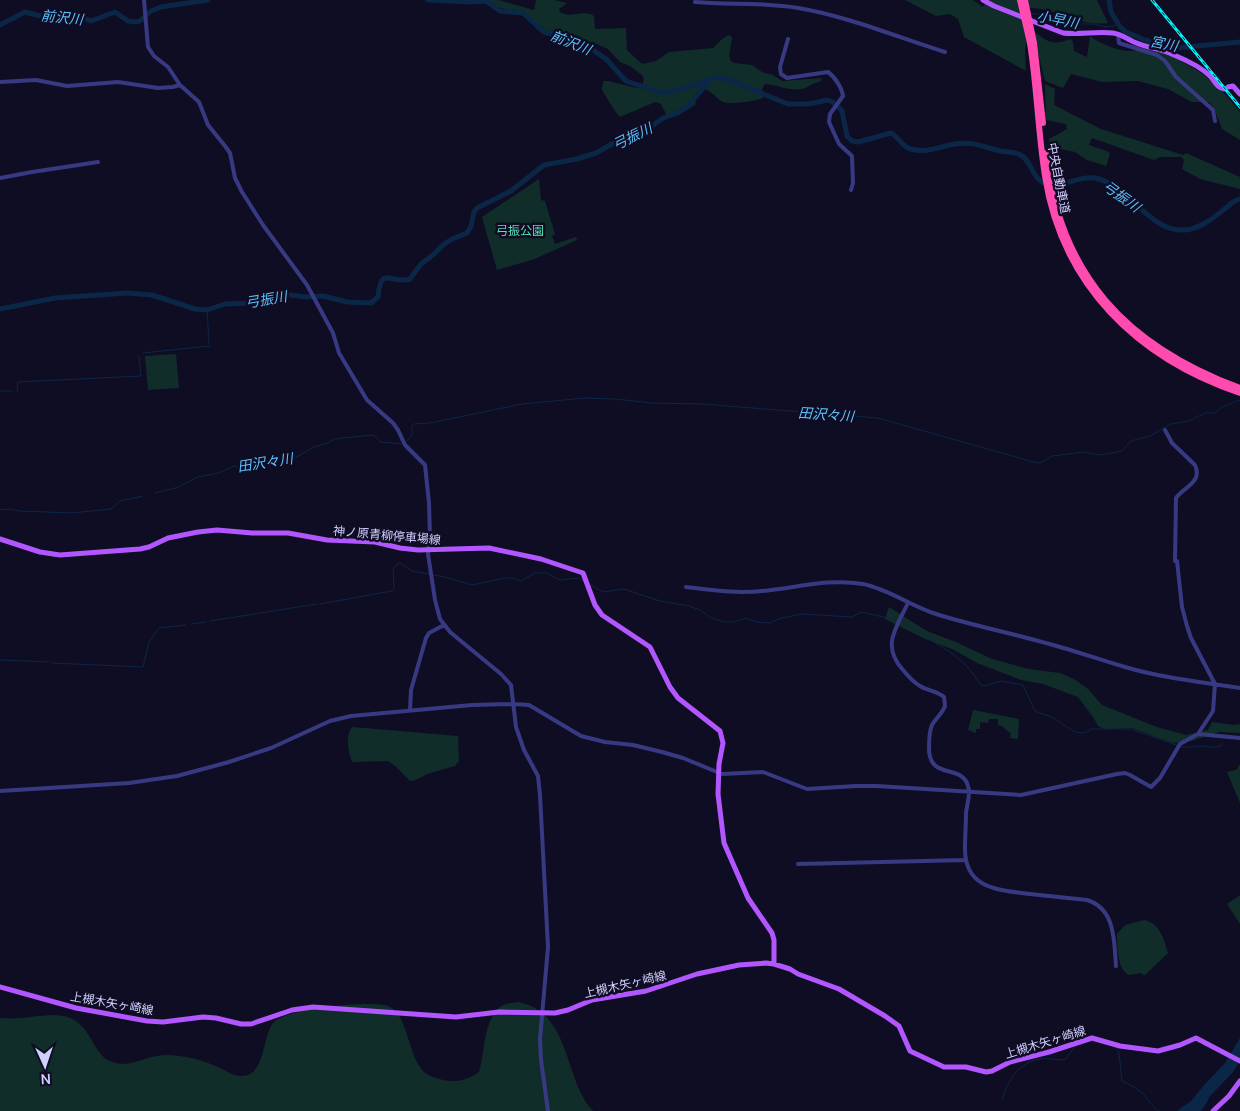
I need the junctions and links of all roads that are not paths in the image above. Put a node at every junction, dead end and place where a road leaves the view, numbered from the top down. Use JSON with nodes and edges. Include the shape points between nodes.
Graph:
{"nodes":[{"id":1,"x":144,"y":0,"type":"edge"},
{"id":2,"x":983,"y":0,"type":"edge"},
{"id":3,"x":1020,"y":0,"type":"edge"},
{"id":4,"x":1025,"y":0,"type":"edge"},
{"id":5,"x":695,"y":2,"type":"dead end"},
{"id":6,"x":1118,"y":34,"type":"junction"},
{"id":7,"x":788,"y":39,"type":"dead end"},
{"id":8,"x":1032,"y":43,"type":"junction"},
{"id":9,"x":945,"y":52,"type":"dead end"},
{"id":10,"x":0,"y":82,"type":"edge"},
{"id":11,"x":180,"y":84,"type":"junction"},
{"id":12,"x":1240,"y":94,"type":"edge"},
{"id":13,"x":1215,"y":121,"type":"dead end"},
{"id":14,"x":98,"y":162,"type":"dead end"},
{"id":15,"x":0,"y":178,"type":"edge"},
{"id":16,"x":852,"y":190,"type":"dead end"},
{"id":17,"x":1058,"y":219,"type":"junction"},
{"id":18,"x":1240,"y":388,"type":"edge"},
{"id":19,"x":1240,"y":392,"type":"edge"},
{"id":20,"x":1165,"y":430,"type":"dead end"},
{"id":21,"x":0,"y":539,"type":"edge"},
{"id":22,"x":428,"y":550,"type":"junction"},
{"id":23,"x":686,"y":587,"type":"dead end"},
{"id":24,"x":908,"y":604,"type":"junction"},
{"id":25,"x":444,"y":625,"type":"junction"},
{"id":26,"x":1215,"y":684,"type":"junction"},
{"id":27,"x":1240,"y":688,"type":"edge"},
{"id":28,"x":514,"y":704,"type":"junction"},
{"id":29,"x":410,"y":710,"type":"junction"},
{"id":30,"x":1198,"y":734,"type":"junction"},
{"id":31,"x":1240,"y":738,"type":"edge"},
{"id":32,"x":718,"y":773,"type":"junction"},
{"id":33,"x":0,"y":791,"type":"edge"},
{"id":34,"x":969,"y":792,"type":"junction"},
{"id":35,"x":966,"y":860,"type":"junction"},
{"id":36,"x":798,"y":864,"type":"dead end"},
{"id":37,"x":774,"y":964,"type":"junction"},
{"id":38,"x":1116,"y":966,"type":"dead end"},
{"id":39,"x":0,"y":987,"type":"edge"},
{"id":40,"x":541,"y":1014,"type":"junction"},
{"id":41,"x":1240,"y":1061,"type":"edge"},
{"id":42,"x":1240,"y":1081,"type":"edge"},
{"id":43,"x":548,"y":1111,"type":"edge"},
{"id":44,"x":1213,"y":1111,"type":"edge"}],
"edges":[{"from":1,"to":11,"type":"street","via":[[148,47]]},
{"from":2,"to":6,"type":"main road","via":[[1063,33]]},
{"from":3,"to":8,"type":"highway","name":"中央自動車道","bridge":true},
{"from":4,"to":8,"type":"highway","name":"中央自動車道","bridge":true},
{"from":5,"to":9,"type":"street","via":[[797,7]]},
{"from":6,"to":12,"type":"main road","via":[[1185,60],[1204,71],[1219,88],[1233,86]]},
{"from":6,"to":13,"type":"street","via":[[1119,43],[1157,55],[1165,61],[1176,77],[1213,110]]},
{"from":7,"to":16,"type":"street","via":[[781,74],[787,78],[828,72],[842,91],[841,100],[830,114],[829,122],[840,144],[852,156]]},
{"from":8,"to":17,"type":"highway","name":"中央自動車道","via":[[1041,127]]},
{"from":10,"to":11,"type":"street","via":[[36,80],[67,86],[118,82],[158,88]]},
{"from":11,"to":22,"type":"street","via":[[199,102],[208,125],[230,154],[234,178],[263,225],[307,285],[333,333],[339,353],[366,400],[392,423],[405,445],[425,465],[429,503]]},
{"from":14,"to":15,"type":"street"},
{"from":17,"to":18,"type":"highway","name":"中央自動車道","via":[[1088,277],[1126,323],[1173,358]]},
{"from":17,"to":19,"type":"highway","name":"中央自動車道","via":[[1068,250],[1084,279],[1124,327],[1165,359]]},
{"from":20,"to":26,"type":"street","via":[[1172,443],[1197,468],[1191,486],[1176,498],[1176,561],[1187,626]]},
{"from":21,"to":22,"type":"main road","name":"神ノ原青柳停車場線","via":[[60,555],[140,549],[176,536],[223,530],[288,533]]},
{"from":22,"to":25,"type":"street","via":[[437,610]]},
{"from":22,"to":32,"type":"main road","name":"神ノ原青柳停車場線","via":[[488,548],[541,559],[584,573],[602,615],[650,647],[678,698],[720,731],[723,743]]},
{"from":23,"to":24,"type":"street","via":[[752,592],[842,582],[875,587]]},
{"from":24,"to":26,"type":"street","via":[[1126,668]]},
{"from":24,"to":34,"type":"street","via":[[894,633],[892,653],[914,682],[944,697],[945,706],[929,737],[930,759],[939,769],[962,776]]},
{"from":25,"to":28,"type":"street","via":[[507,679]]},
{"from":25,"to":29,"type":"street","via":[[426,638],[411,690]]},
{"from":26,"to":27,"type":"street"},
{"from":26,"to":30,"type":"street","via":[[1213,711]]},
{"from":28,"to":29,"type":"street"},
{"from":28,"to":32,"type":"street","via":[[529,705],[581,736],[662,752]]},
{"from":28,"to":40,"type":"street","via":[[516,727],[538,776],[540,795],[548,947]]},
{"from":29,"to":33,"type":"street","via":[[330,721],[271,748],[177,776]]},
{"from":30,"to":31,"type":"street"},
{"from":30,"to":34,"type":"street","via":[[1180,744],[1160,778],[1150,787],[1125,773],[1021,795]]},
{"from":32,"to":34,"type":"street","via":[[763,772],[807,789],[870,786]]},
{"from":32,"to":37,"type":"main road","name":"神ノ原青柳停車場線","via":[[724,843],[748,898],[772,933]]},
{"from":34,"to":35,"type":"street"},
{"from":35,"to":36,"type":"street"},
{"from":35,"to":38,"type":"street","via":[[974,877],[990,888],[1087,900],[1099,906],[1112,925]]},
{"from":37,"to":40,"type":"main road","name":"上槻木矢ヶ崎線","via":[[754,963],[710,971],[646,991],[592,1000],[562,1012]]},
{"from":37,"to":41,"type":"main road","name":"上槻木矢ヶ崎線","via":[[839,990],[885,1016],[899,1026],[910,1051],[944,1067],[992,1071],[1010,1062],[1092,1038],[1120,1046],[1158,1050],[1196,1038]]},
{"from":39,"to":40,"type":"main road","name":"上槻木矢ヶ崎線","via":[[76,1008],[163,1022],[203,1017],[251,1024],[292,1010],[313,1007],[456,1017],[499,1012]]},
{"from":40,"to":43,"type":"street","via":[[541,1060]]},
{"from":42,"to":44,"type":"main road"}]}
